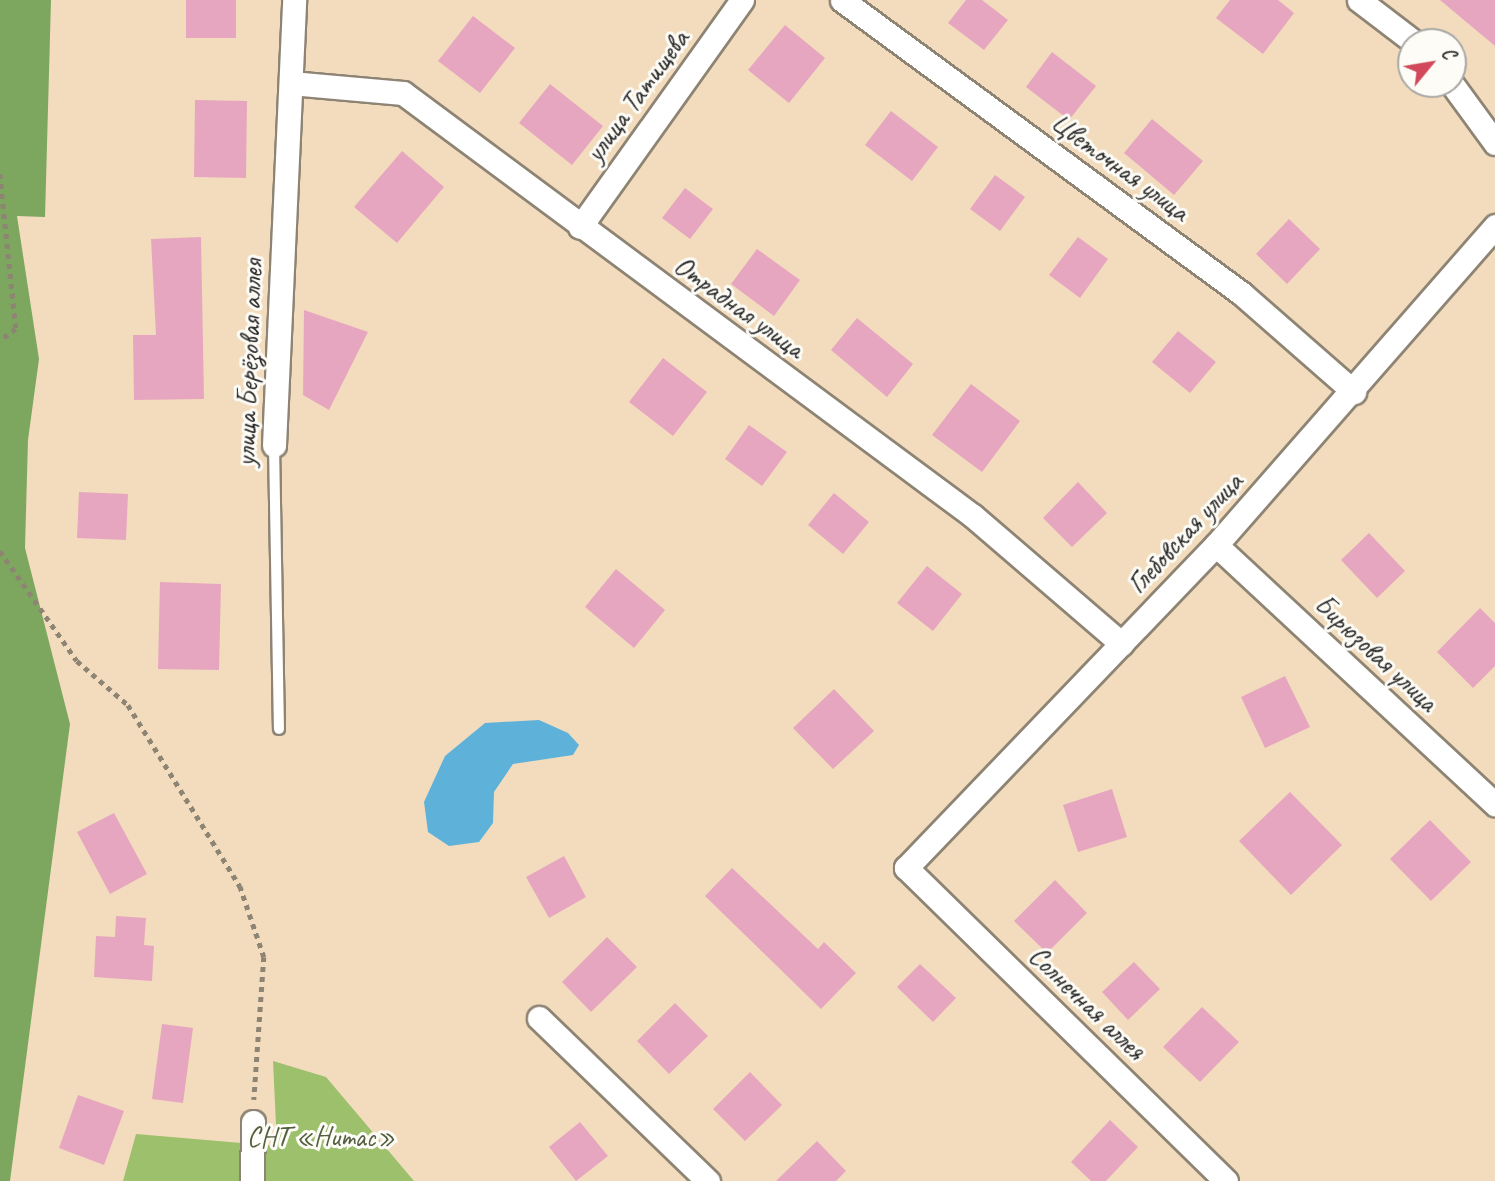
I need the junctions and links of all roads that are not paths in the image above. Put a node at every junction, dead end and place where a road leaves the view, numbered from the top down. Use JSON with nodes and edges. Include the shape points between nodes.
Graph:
{"nodes":[{"id":1,"x":294,"y":0,"type":"edge"},
{"id":2,"x":742,"y":0,"type":"edge"},
{"id":3,"x":842,"y":0,"type":"edge"},
{"id":4,"x":1359,"y":0,"type":"edge"},
{"id":5,"x":1397,"y":29,"type":"edge"},
{"id":6,"x":291,"y":83,"type":"junction"},
{"id":7,"x":1462,"y":98,"type":"edge"},
{"id":8,"x":1495,"y":144,"type":"edge"},
{"id":9,"x":580,"y":226,"type":"junction"},
{"id":10,"x":1495,"y":226,"type":"edge"},
{"id":11,"x":1354,"y":392,"type":"junction"},
{"id":12,"x":274,"y":445,"type":"joint"},
{"id":13,"x":1216,"y":545,"type":"junction"},
{"id":14,"x":1122,"y":644,"type":"junction"},
{"id":15,"x":279,"y":729,"type":"dead end"},
{"id":16,"x":1495,"y":804,"type":"edge"},
{"id":17,"x":906,"y":868,"type":"joint"},
{"id":18,"x":539,"y":1018,"type":"dead end"},
{"id":19,"x":253,"y":1122,"type":"road end"},
{"id":20,"x":252,"y":1181,"type":"edge"},
{"id":21,"x":708,"y":1181,"type":"edge"},
{"id":22,"x":1226,"y":1181,"type":"edge"}],
"edges":[{"from":1,"to":6,"type":"street","name":"улица Берёзовая аллея"},
{"from":2,"to":9,"type":"street","name":"улица Татищева"},
{"from":3,"to":11,"type":"street","name":"Цветочная улица","via":[[1242,294]]},
{"from":4,"to":5,"type":"street"},
{"from":6,"to":9,"type":"street","name":"Отрадная улица","via":[[403,93]]},
{"from":6,"to":12,"type":"street","name":"улица Берёзовая аллея"},
{"from":7,"to":8,"type":"street"},
{"from":9,"to":14,"type":"street","name":"Отрадная улица","via":[[973,516]]},
{"from":10,"to":11,"type":"street","name":"Глебовская улица"},
{"from":11,"to":13,"type":"street","name":"Глебовская улица"},
{"from":12,"to":15,"type":"lane","name":"улица Берёзовая аллея"},
{"from":13,"to":14,"type":"street","name":"Глебовская улица"},
{"from":13,"to":16,"type":"street","name":"Бирюзовая улица"},
{"from":14,"to":17,"type":"street","name":"Глебовская улица"},
{"from":17,"to":22,"type":"street","name":"Солнечная аллея"},
{"from":18,"to":21,"type":"street"},
{"from":19,"to":20,"type":"street"}]}
